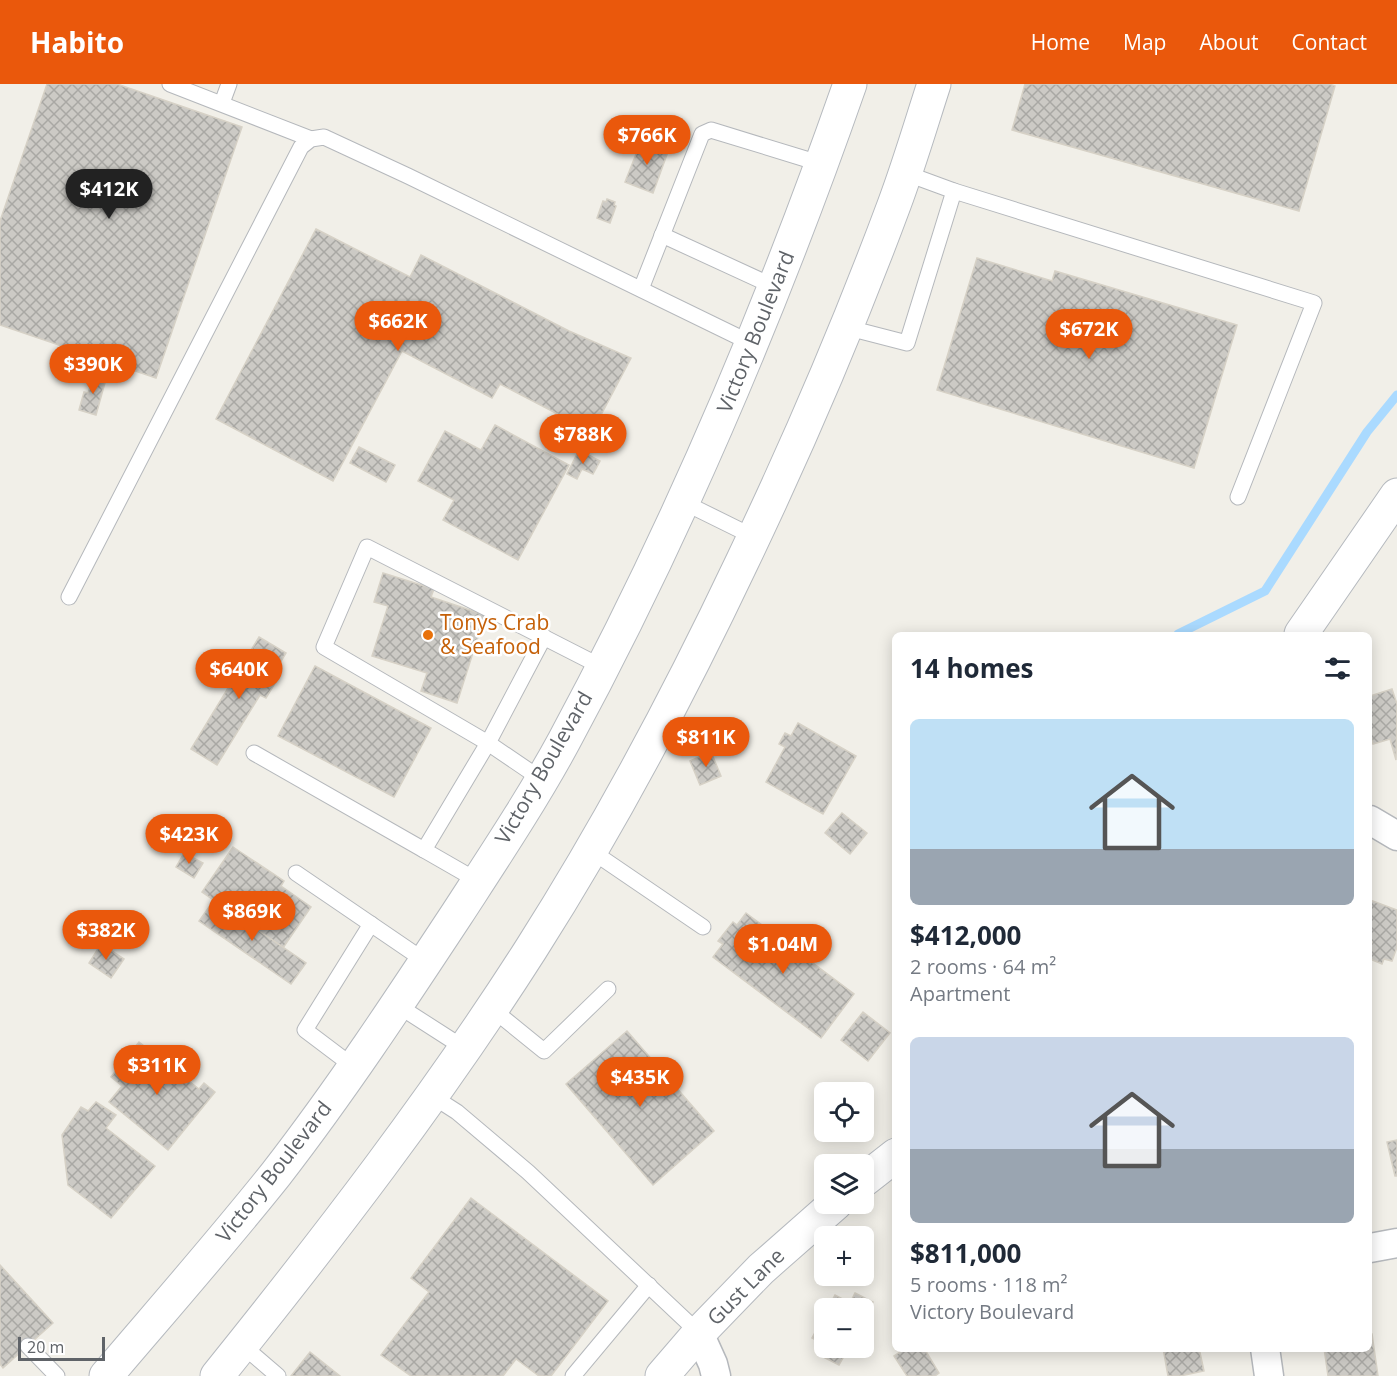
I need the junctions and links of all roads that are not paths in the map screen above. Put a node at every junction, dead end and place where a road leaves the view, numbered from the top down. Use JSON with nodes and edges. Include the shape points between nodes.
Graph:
{"nodes":[{"id":1,"x":170,"y":84,"type":"edge"},
{"id":2,"x":229,"y":84,"type":"edge"},
{"id":3,"x":850,"y":84,"type":"edge"},
{"id":4,"x":934,"y":84,"type":"edge"},
{"id":5,"x":222,"y":103,"type":"junction"},
{"id":6,"x":311,"y":139,"type":"junction"},
{"id":7,"x":822,"y":164,"type":"junction"},
{"id":8,"x":905,"y":173,"type":"junction"},
{"id":9,"x":954,"y":191,"type":"junction"},
{"id":10,"x":662,"y":235,"type":"junction"},
{"id":11,"x":775,"y":287,"type":"junction"},
{"id":12,"x":641,"y":290,"type":"junction"},
{"id":13,"x":845,"y":327,"type":"junction"},
{"id":14,"x":753,"y":344,"type":"junction"},
{"id":15,"x":1397,"y":495,"type":"edge"},
{"id":16,"x":1238,"y":497,"type":"dead end"},
{"id":17,"x":683,"y":502,"type":"junction"},
{"id":18,"x":754,"y":537,"type":"junction"},
{"id":19,"x":69,"y":597,"type":"dead end"},
{"id":20,"x":1302,"y":632,"type":"edge"},
{"id":21,"x":544,"y":637,"type":"junction"},
{"id":22,"x":602,"y":667,"type":"junction"},
{"id":23,"x":488,"y":742,"type":"junction"},
{"id":24,"x":254,"y":753,"type":"dead end"},
{"id":25,"x":541,"y":779,"type":"junction"},
{"id":26,"x":1372,"y":821,"type":"edge"},
{"id":27,"x":1397,"y":836,"type":"edge"},
{"id":28,"x":424,"y":850,"type":"junction"},
{"id":29,"x":590,"y":850,"type":"junction"},
{"id":30,"x":296,"y":873,"type":"dead end"},
{"id":31,"x":478,"y":881,"type":"junction"},
{"id":32,"x":371,"y":924,"type":"junction"},
{"id":33,"x":703,"y":927,"type":"dead end"},
{"id":34,"x":425,"y":961,"type":"junction"},
{"id":35,"x":608,"y":989,"type":"dead end"},
{"id":36,"x":397,"y":1005,"type":"junction"},
{"id":37,"x":491,"y":1008,"type":"junction"},
{"id":38,"x":464,"y":1048,"type":"junction"},
{"id":39,"x":354,"y":1067,"type":"junction"},
{"id":40,"x":432,"y":1095,"type":"junction"},
{"id":41,"x":892,"y":1158,"type":"edge"},
{"id":42,"x":874,"y":1172,"type":"edge"},
{"id":43,"x":824,"y":1214,"type":"edge"},
{"id":44,"x":1397,"y":1243,"type":"edge"},
{"id":45,"x":1372,"y":1248,"type":"edge"},
{"id":46,"x":649,"y":1286,"type":"junction"},
{"id":47,"x":699,"y":1333,"type":"junction"},
{"id":48,"x":242,"y":1345,"type":"junction"},
{"id":49,"x":28,"y":1346,"type":"dead end"},
{"id":50,"x":1266,"y":1352,"type":"edge"},
{"id":51,"x":57,"y":1376,"type":"edge"},
{"id":52,"x":106,"y":1376,"type":"edge"},
{"id":53,"x":217,"y":1376,"type":"edge"},
{"id":54,"x":278,"y":1376,"type":"edge"},
{"id":55,"x":573,"y":1376,"type":"edge"},
{"id":56,"x":662,"y":1376,"type":"edge"},
{"id":57,"x":716,"y":1376,"type":"edge"},
{"id":58,"x":1269,"y":1376,"type":"edge"}],
"edges":[{"from":1,"to":5,"type":"lane"},
{"from":2,"to":5,"type":"lane"},
{"from":3,"to":7,"type":"main road","name":"Victory Boulevard"},
{"from":4,"to":8,"type":"main road"},
{"from":5,"to":6,"type":"lane"},
{"from":6,"to":12,"type":"lane","via":[[324,137]]},
{"from":6,"to":19,"type":"lane","via":[[301,147]]},
{"from":7,"to":10,"type":"lane","via":[[711,130],[702,134]]},
{"from":7,"to":11,"type":"main road","name":"Victory Boulevard"},
{"from":8,"to":9,"type":"lane"},
{"from":8,"to":13,"type":"main road"},
{"from":9,"to":13,"type":"lane","via":[[907,343]]},
{"from":9,"to":16,"type":"lane","via":[[1314,303]]},
{"from":10,"to":11,"type":"lane"},
{"from":10,"to":12,"type":"lane"},
{"from":11,"to":14,"type":"main road","name":"Victory Boulevard"},
{"from":12,"to":14,"type":"lane"},
{"from":13,"to":18,"type":"main road","via":[[809,419]]},
{"from":14,"to":17,"type":"main road","name":"Victory Boulevard"},
{"from":15,"to":20,"type":"main road"},
{"from":17,"to":18,"type":"lane"},
{"from":17,"to":22,"type":"main road","name":"Victory Boulevard"},
{"from":18,"to":29,"type":"main road","via":[[693,665]]},
{"from":21,"to":22,"type":"lane"},
{"from":21,"to":23,"type":"lane"},
{"from":21,"to":23,"type":"lane","via":[[367,548],[324,647]]},
{"from":22,"to":25,"type":"main road","name":"Victory Boulevard"},
{"from":23,"to":25,"type":"lane"},
{"from":23,"to":28,"type":"lane"},
{"from":24,"to":28,"type":"lane"},
{"from":25,"to":31,"type":"main road","name":"Victory Boulevard"},
{"from":26,"to":27,"type":"street"},
{"from":28,"to":31,"type":"lane"},
{"from":29,"to":33,"type":"lane"},
{"from":29,"to":37,"type":"main road"},
{"from":30,"to":32,"type":"lane"},
{"from":31,"to":34,"type":"main road","name":"Victory Boulevard"},
{"from":32,"to":34,"type":"lane"},
{"from":32,"to":39,"type":"lane","via":[[305,1030]]},
{"from":34,"to":36,"type":"main road","name":"Victory Boulevard"},
{"from":35,"to":37,"type":"lane","via":[[544,1051]]},
{"from":36,"to":38,"type":"lane"},
{"from":36,"to":39,"type":"main road","name":"Victory Boulevard"},
{"from":37,"to":38,"type":"main road"},
{"from":38,"to":40,"type":"main road"},
{"from":39,"to":52,"type":"main road","name":"Victory Boulevard","via":[[276,1173]]},
{"from":40,"to":46,"type":"lane","via":[[528,1172]]},
{"from":40,"to":48,"type":"main road","via":[[399,1144]]},
{"from":41,"to":42,"type":"main road"},
{"from":43,"to":47,"type":"main road","name":"Gust Lane","via":[[761,1269]]},
{"from":44,"to":45,"type":"street"},
{"from":46,"to":47,"type":"lane"},
{"from":46,"to":55,"type":"lane"},
{"from":47,"to":56,"type":"main road","name":"Gust Lane"},
{"from":47,"to":57,"type":"street"},
{"from":48,"to":53,"type":"main road"},
{"from":48,"to":54,"type":"lane"},
{"from":49,"to":51,"type":"lane"},
{"from":50,"to":58,"type":"street"}]}
